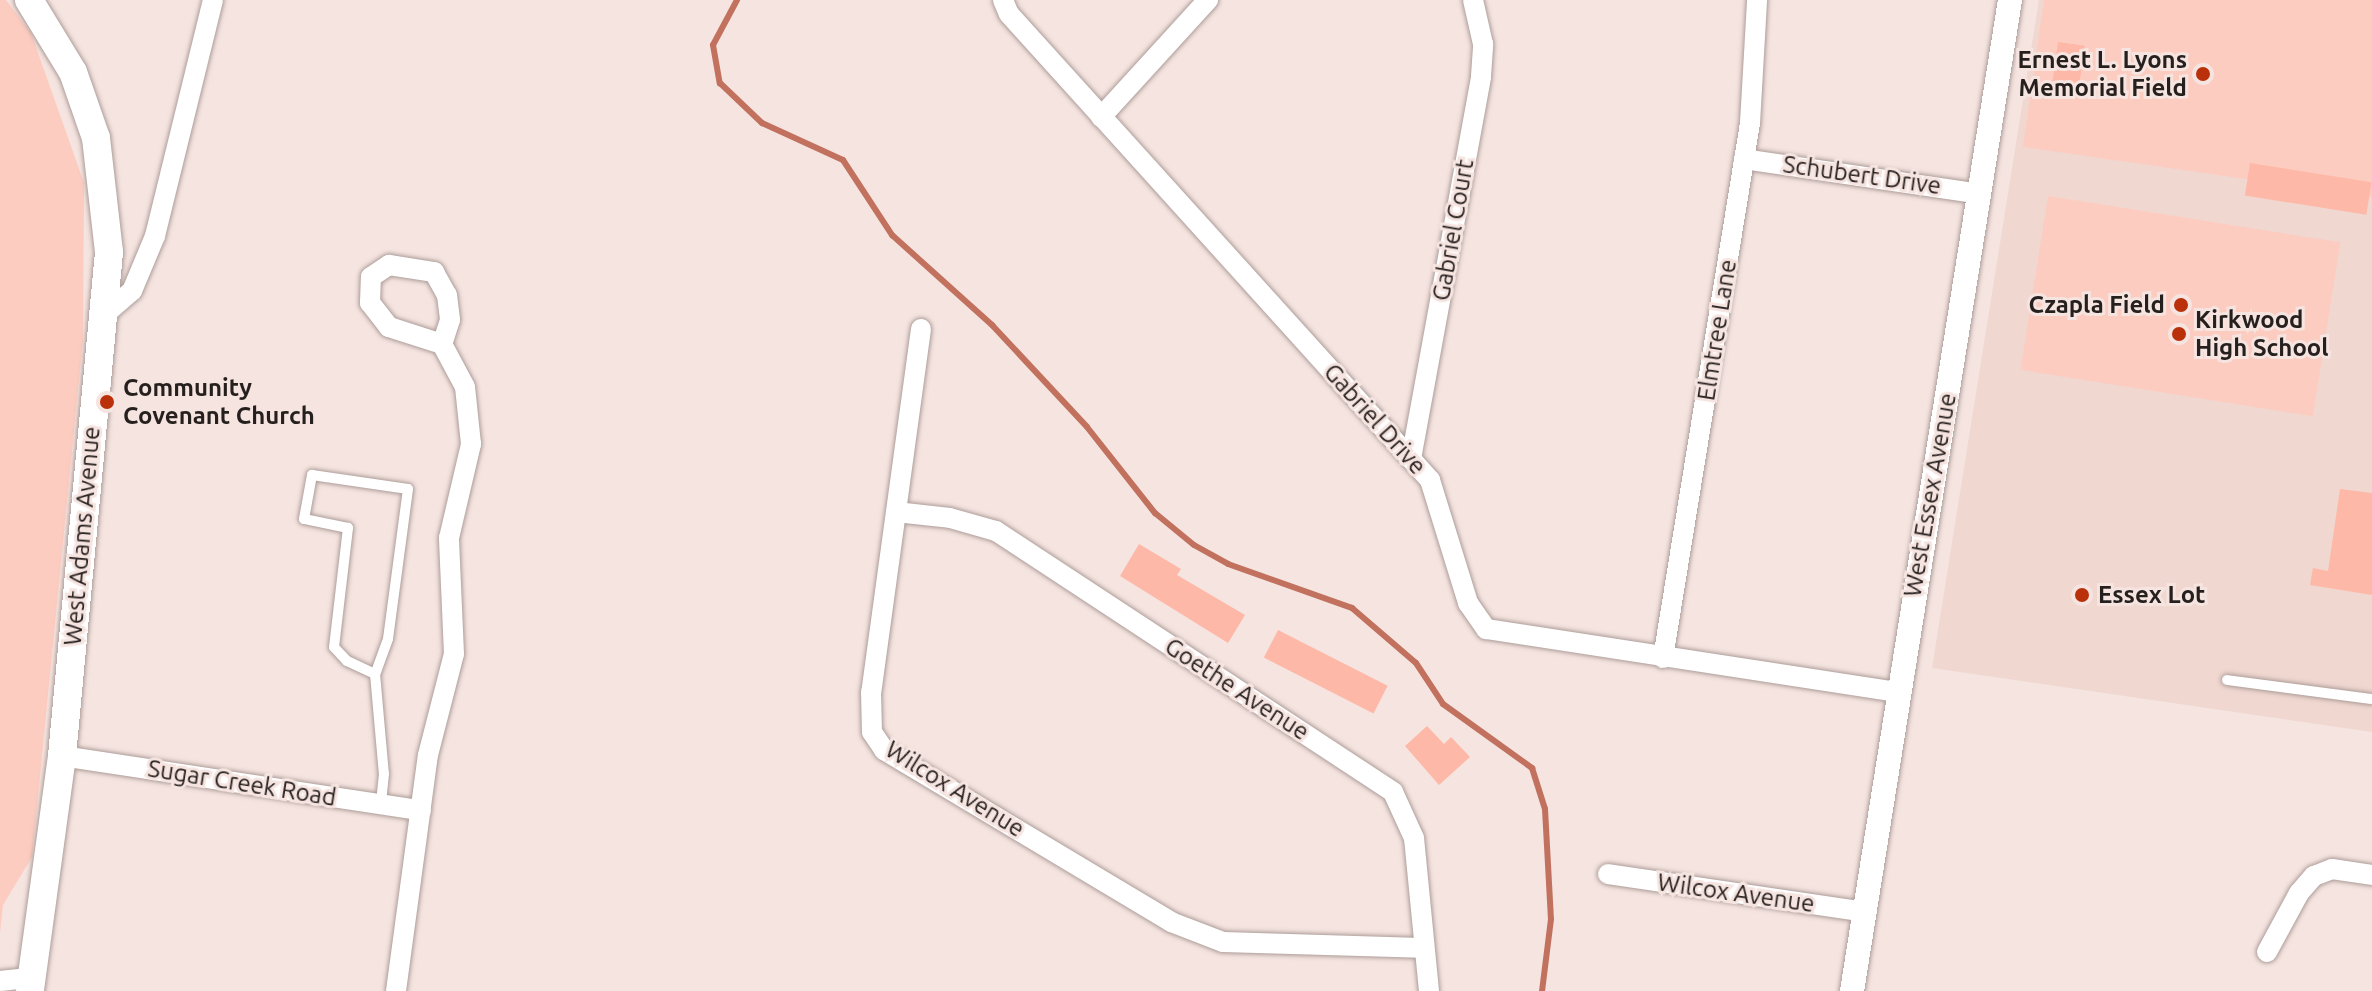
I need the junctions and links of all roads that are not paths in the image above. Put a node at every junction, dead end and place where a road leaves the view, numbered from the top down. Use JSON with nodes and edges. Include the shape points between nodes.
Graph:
{"nodes":[{"id":1,"x":29,"y":0,"type":"edge"},
{"id":2,"x":213,"y":0,"type":"edge"},
{"id":3,"x":1003,"y":0,"type":"edge"},
{"id":4,"x":1208,"y":0,"type":"edge"},
{"id":5,"x":1473,"y":0,"type":"edge"},
{"id":6,"x":1757,"y":0,"type":"edge"},
{"id":7,"x":2010,"y":0,"type":"edge"},
{"id":8,"x":1101,"y":117,"type":"junction"},
{"id":9,"x":1744,"y":159,"type":"junction"},
{"id":10,"x":1980,"y":194,"type":"junction"},
{"id":11,"x":104,"y":315,"type":"junction"},
{"id":12,"x":921,"y":329,"type":"dead end"},
{"id":13,"x":442,"y":344,"type":"junction"},
{"id":14,"x":1411,"y":459,"type":"junction"},
{"id":15,"x":896,"y":512,"type":"junction"},
{"id":16,"x":1663,"y":658,"type":"junction"},
{"id":17,"x":375,"y":674,"type":"junction"},
{"id":18,"x":2227,"y":680,"type":"dead end"},
{"id":19,"x":1896,"y":692,"type":"junction"},
{"id":20,"x":2372,"y":699,"type":"edge"},
{"id":21,"x":62,"y":756,"type":"junction"},
{"id":22,"x":381,"y":804,"type":"junction"},
{"id":23,"x":421,"y":810,"type":"junction"},
{"id":24,"x":1608,"y":874,"type":"dead end"},
{"id":25,"x":2372,"y":875,"type":"edge"},
{"id":26,"x":1865,"y":912,"type":"junction"},
{"id":27,"x":1421,"y":948,"type":"junction"},
{"id":28,"x":2267,"y":952,"type":"dead end"},
{"id":29,"x":0,"y":981,"type":"edge"},
{"id":30,"x":30,"y":985,"type":"edge"},
{"id":31,"x":396,"y":991,"type":"edge"},
{"id":32,"x":1429,"y":991,"type":"edge"},
{"id":33,"x":1852,"y":991,"type":"edge"}],
"edges":[{"from":1,"to":11,"type":"main road","name":"West Adams Avenue","via":[[73,72],[96,138],[107,210]]},
{"from":2,"to":11,"type":"street","via":[[155,236],[132,291]]},
{"from":3,"to":8,"type":"street","name":"Gabriel Drive","via":[[1009,14]]},
{"from":4,"to":8,"type":"street"},
{"from":5,"to":14,"type":"street","name":"Gabriel Court","via":[[1483,44],[1481,76]]},
{"from":6,"to":9,"type":"street","name":"Elmtree Lane"},
{"from":7,"to":10,"type":"street","name":"West Essex Avenue"},
{"from":8,"to":14,"type":"street","name":"Gabriel Drive"},
{"from":9,"to":10,"type":"street","name":"Schubert Drive"},
{"from":9,"to":16,"type":"street","name":"Elmtree Lane"},
{"from":10,"to":19,"type":"street","name":"West Essex Avenue"},
{"from":11,"to":21,"type":"main road","name":"West Adams Avenue"},
{"from":12,"to":15,"type":"street","name":"Wilcox Avenue"},
{"from":13,"to":13,"type":"street","via":[[450,320],[447,295],[434,272],[389,265],[371,277],[370,303],[389,327]]},
{"from":13,"to":23,"type":"street","via":[[465,387],[471,444],[449,538],[454,654],[428,755]]},
{"from":14,"to":16,"type":"street","name":"Gabriel Drive","via":[[1430,480],[1468,603],[1486,629]]},
{"from":15,"to":27,"type":"street","name":"Goethe Avenue","via":[[950,518],[996,531],[1393,792],[1414,838]]},
{"from":15,"to":27,"type":"street","name":"Wilcox Avenue","via":[[871,692],[872,732],[884,750],[1171,922],[1223,942]]},
{"from":16,"to":19,"type":"street","name":"Gabriel Drive"},
{"from":17,"to":17,"type":"lane","via":[[388,639],[408,489],[312,475],[304,519],[348,528],[334,647],[347,661]]},
{"from":17,"to":22,"type":"lane","via":[[384,774]]},
{"from":18,"to":20,"type":"lane"},
{"from":19,"to":26,"type":"street","name":"West Essex Avenue"},
{"from":21,"to":22,"type":"street","name":"Sugar Creek Road"},
{"from":21,"to":30,"type":"main road","name":"West Adams Avenue"},
{"from":22,"to":23,"type":"street","name":"Sugar Creek Road"},
{"from":23,"to":31,"type":"street"},
{"from":24,"to":26,"type":"street","name":"Wilcox Avenue"},
{"from":25,"to":28,"type":"street","via":[[2332,869],[2314,876]]},
{"from":26,"to":33,"type":"street","name":"West Essex Avenue"},
{"from":27,"to":32,"type":"street","name":"Goethe Avenue"},
{"from":29,"to":30,"type":"street"}]}
